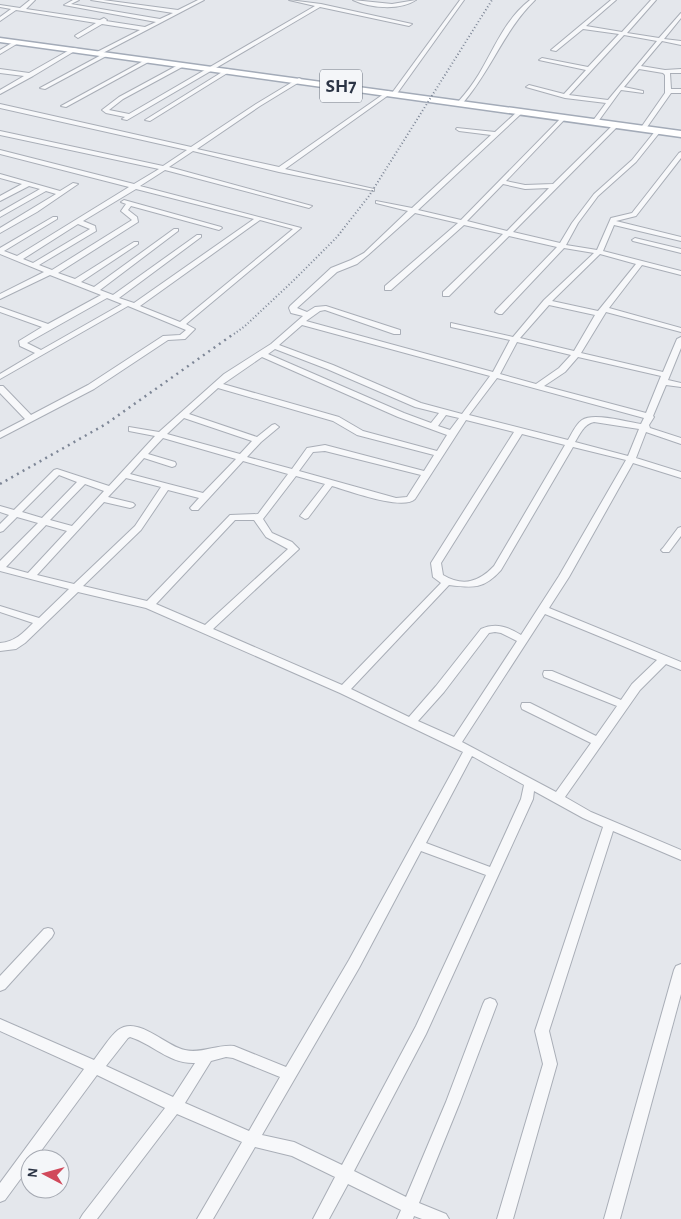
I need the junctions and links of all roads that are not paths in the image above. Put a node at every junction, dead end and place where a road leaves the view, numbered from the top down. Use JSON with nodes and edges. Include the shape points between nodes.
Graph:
{"nodes":[{"id":1,"x":34,"y":0,"type":"edge"},
{"id":2,"x":77,"y":0,"type":"edge"},
{"id":3,"x":96,"y":0,"type":"edge"},
{"id":4,"x":140,"y":0,"type":"edge"},
{"id":5,"x":202,"y":0,"type":"edge"},
{"id":6,"x":291,"y":0,"type":"edge"},
{"id":7,"x":355,"y":0,"type":"edge"},
{"id":8,"x":414,"y":0,"type":"edge"},
{"id":9,"x":462,"y":0,"type":"edge"},
{"id":10,"x":533,"y":0,"type":"edge"},
{"id":11,"x":614,"y":0,"type":"edge"},
{"id":12,"x":654,"y":0,"type":"edge"},
{"id":13,"x":321,"y":5,"type":"junction"},
{"id":14,"x":0,"y":6,"type":"edge"},
{"id":15,"x":129,"y":6,"type":"junction"},
{"id":16,"x":19,"y":8,"type":"junction"},
{"id":17,"x":178,"y":12,"type":"junction"},
{"id":18,"x":117,"y":14,"type":"junction"},
{"id":19,"x":681,"y":15,"type":"edge"},
{"id":20,"x":0,"y":19,"type":"edge"},
{"id":21,"x":161,"y":21,"type":"junction"},
{"id":22,"x":102,"y":22,"type":"junction"},
{"id":23,"x":409,"y":24,"type":"dead end"},
{"id":24,"x":583,"y":27,"type":"junction"},
{"id":25,"x":144,"y":29,"type":"junction"},
{"id":26,"x":621,"y":33,"type":"junction"},
{"id":27,"x":78,"y":36,"type":"dead end"},
{"id":28,"x":0,"y":40,"type":"edge"},
{"id":29,"x":660,"y":40,"type":"junction"},
{"id":30,"x":17,"y":42,"type":"junction"},
{"id":31,"x":681,"y":43,"type":"edge"},
{"id":32,"x":75,"y":50,"type":"junction"},
{"id":33,"x":554,"y":50,"type":"dead end"},
{"id":34,"x":0,"y":52,"type":"edge"},
{"id":35,"x":103,"y":54,"type":"junction"},
{"id":36,"x":149,"y":60,"type":"junction"},
{"id":37,"x":542,"y":60,"type":"dead end"},
{"id":38,"x":182,"y":65,"type":"junction"},
{"id":39,"x":638,"y":67,"type":"junction"},
{"id":40,"x":211,"y":68,"type":"junction"},
{"id":41,"x":588,"y":69,"type":"junction"},
{"id":42,"x":0,"y":71,"type":"edge"},
{"id":43,"x":227,"y":71,"type":"junction"},
{"id":44,"x":681,"y":71,"type":"edge"},
{"id":45,"x":665,"y":72,"type":"junction"},
{"id":46,"x":30,"y":75,"type":"junction"},
{"id":47,"x":299,"y":80,"type":"junction"},
{"id":48,"x":529,"y":87,"type":"dead end"},
{"id":49,"x":43,"y":88,"type":"dead end"},
{"id":50,"x":620,"y":88,"type":"junction"},
{"id":51,"x":669,"y":90,"type":"junction"},
{"id":52,"x":681,"y":90,"type":"edge"},
{"id":53,"x":0,"y":92,"type":"edge"},
{"id":54,"x":641,"y":92,"type":"dead end"},
{"id":55,"x":391,"y":94,"type":"junction"},
{"id":56,"x":565,"y":96,"type":"junction"},
{"id":57,"x":608,"y":102,"type":"junction"},
{"id":58,"x":460,"y":104,"type":"junction"},
{"id":59,"x":0,"y":106,"type":"edge"},
{"id":60,"x":64,"y":106,"type":"dead end"},
{"id":61,"x":520,"y":112,"type":"junction"},
{"id":62,"x":131,"y":116,"type":"junction"},
{"id":63,"x":563,"y":118,"type":"junction"},
{"id":64,"x":125,"y":120,"type":"dead end"},
{"id":65,"x":148,"y":120,"type":"dead end"},
{"id":66,"x":595,"y":122,"type":"junction"},
{"id":67,"x":616,"y":125,"type":"junction"},
{"id":68,"x":459,"y":129,"type":"dead end"},
{"id":69,"x":643,"y":129,"type":"junction"},
{"id":70,"x":658,"y":131,"type":"junction"},
{"id":71,"x":0,"y":134,"type":"edge"},
{"id":72,"x":496,"y":134,"type":"junction"},
{"id":73,"x":681,"y":134,"type":"edge"},
{"id":74,"x":0,"y":148,"type":"edge"},
{"id":75,"x":192,"y":149,"type":"junction"},
{"id":76,"x":0,"y":152,"type":"edge"},
{"id":77,"x":681,"y":154,"type":"edge"},
{"id":78,"x":164,"y":168,"type":"junction"},
{"id":79,"x":279,"y":170,"type":"junction"},
{"id":80,"x":0,"y":176,"type":"edge"},
{"id":81,"x":502,"y":182,"type":"junction"},
{"id":82,"x":28,"y":184,"type":"junction"},
{"id":83,"x":74,"y":184,"type":"dead end"},
{"id":84,"x":134,"y":186,"type":"junction"},
{"id":85,"x":552,"y":186,"type":"junction"},
{"id":86,"x":45,"y":189,"type":"junction"},
{"id":87,"x":372,"y":190,"type":"dead end"},
{"id":88,"x":59,"y":193,"type":"junction"},
{"id":89,"x":0,"y":199,"type":"edge"},
{"id":90,"x":114,"y":199,"type":"junction"},
{"id":91,"x":378,"y":202,"type":"dead end"},
{"id":92,"x":130,"y":203,"type":"junction"},
{"id":93,"x":310,"y":206,"type":"dead end"},
{"id":94,"x":413,"y":210,"type":"junction"},
{"id":95,"x":0,"y":215,"type":"edge"},
{"id":96,"x":55,"y":218,"type":"dead end"},
{"id":97,"x":258,"y":220,"type":"junction"},
{"id":98,"x":464,"y":221,"type":"junction"},
{"id":99,"x":78,"y":222,"type":"junction"},
{"id":100,"x":612,"y":222,"type":"junction"},
{"id":101,"x":220,"y":228,"type":"dead end"},
{"id":102,"x":176,"y":230,"type":"dead end"},
{"id":103,"x":0,"y":231,"type":"edge"},
{"id":104,"x":510,"y":232,"type":"junction"},
{"id":105,"x":199,"y":236,"type":"dead end"},
{"id":106,"x":681,"y":239,"type":"edge"},
{"id":107,"x":635,"y":240,"type":"dead end"},
{"id":108,"x":136,"y":243,"type":"dead end"},
{"id":109,"x":562,"y":246,"type":"junction"},
{"id":110,"x":681,"y":251,"type":"edge"},
{"id":111,"x":0,"y":252,"type":"edge"},
{"id":112,"x":599,"y":252,"type":"junction"},
{"id":113,"x":18,"y":260,"type":"junction"},
{"id":114,"x":640,"y":262,"type":"junction"},
{"id":115,"x":34,"y":265,"type":"junction"},
{"id":116,"x":52,"y":273,"type":"junction"},
{"id":117,"x":681,"y":273,"type":"edge"},
{"id":118,"x":74,"y":283,"type":"junction"},
{"id":119,"x":388,"y":288,"type":"dead end"},
{"id":120,"x":95,"y":290,"type":"junction"},
{"id":121,"x":446,"y":294,"type":"dead end"},
{"id":122,"x":0,"y":297,"type":"edge"},
{"id":123,"x":111,"y":297,"type":"junction"},
{"id":124,"x":547,"y":302,"type":"junction"},
{"id":125,"x":132,"y":305,"type":"junction"},
{"id":126,"x":0,"y":309,"type":"edge"},
{"id":127,"x":499,"y":312,"type":"dead end"},
{"id":128,"x":602,"y":312,"type":"junction"},
{"id":129,"x":308,"y":315,"type":"junction"},
{"id":130,"x":301,"y":322,"type":"junction"},
{"id":131,"x":182,"y":324,"type":"junction"},
{"id":132,"x":454,"y":325,"type":"dead end"},
{"id":133,"x":48,"y":327,"type":"junction"},
{"id":134,"x":681,"y":330,"type":"edge"},
{"id":135,"x":397,"y":332,"type":"dead end"},
{"id":136,"x":681,"y":339,"type":"edge"},
{"id":137,"x":514,"y":340,"type":"junction"},
{"id":138,"x":274,"y":346,"type":"junction"},
{"id":139,"x":41,"y":353,"type":"junction"},
{"id":140,"x":262,"y":354,"type":"junction"},
{"id":141,"x":575,"y":355,"type":"junction"},
{"id":142,"x":496,"y":374,"type":"junction"},
{"id":143,"x":0,"y":377,"type":"edge"},
{"id":144,"x":664,"y":379,"type":"junction"},
{"id":145,"x":217,"y":385,"type":"junction"},
{"id":146,"x":681,"y":385,"type":"edge"},
{"id":147,"x":538,"y":386,"type":"junction"},
{"id":148,"x":0,"y":388,"type":"edge"},
{"id":149,"x":445,"y":411,"type":"junction"},
{"id":150,"x":183,"y":415,"type":"junction"},
{"id":151,"x":464,"y":416,"type":"junction"},
{"id":152,"x":650,"y":417,"type":"junction"},
{"id":153,"x":30,"y":419,"type":"junction"},
{"id":154,"x":275,"y":427,"type":"dead end"},
{"id":155,"x":433,"y":427,"type":"junction"},
{"id":156,"x":645,"y":428,"type":"junction"},
{"id":157,"x":132,"y":429,"type":"dead end"},
{"id":158,"x":520,"y":430,"type":"junction"},
{"id":159,"x":0,"y":434,"type":"edge"},
{"id":160,"x":452,"y":434,"type":"junction"},
{"id":161,"x":161,"y":435,"type":"junction"},
{"id":162,"x":258,"y":440,"type":"junction"},
{"id":163,"x":681,"y":441,"type":"edge"},
{"id":164,"x":570,"y":444,"type":"junction"},
{"id":165,"x":439,"y":454,"type":"junction"},
{"id":166,"x":143,"y":455,"type":"junction"},
{"id":167,"x":240,"y":458,"type":"junction"},
{"id":168,"x":631,"y":459,"type":"junction"},
{"id":169,"x":172,"y":464,"type":"dead end"},
{"id":170,"x":293,"y":473,"type":"junction"},
{"id":171,"x":426,"y":474,"type":"junction"},
{"id":172,"x":124,"y":475,"type":"junction"},
{"id":173,"x":681,"y":475,"type":"edge"},
{"id":174,"x":82,"y":482,"type":"junction"},
{"id":175,"x":330,"y":483,"type":"junction"},
{"id":176,"x":166,"y":486,"type":"junction"},
{"id":177,"x":111,"y":490,"type":"junction"},
{"id":178,"x":206,"y":497,"type":"junction"},
{"id":179,"x":103,"y":499,"type":"junction"},
{"id":180,"x":130,"y":505,"type":"dead end"},
{"id":181,"x":195,"y":508,"type":"dead end"},
{"id":182,"x":0,"y":509,"type":"edge"},
{"id":183,"x":16,"y":513,"type":"junction"},
{"id":184,"x":305,"y":516,"type":"dead end"},
{"id":185,"x":257,"y":518,"type":"junction"},
{"id":186,"x":44,"y":521,"type":"junction"},
{"id":187,"x":0,"y":529,"type":"edge"},
{"id":188,"x":74,"y":530,"type":"junction"},
{"id":189,"x":681,"y":530,"type":"edge"},
{"id":190,"x":666,"y":550,"type":"dead end"},
{"id":191,"x":0,"y":567,"type":"edge"},
{"id":192,"x":30,"y":577,"type":"junction"},
{"id":193,"x":447,"y":582,"type":"junction"},
{"id":194,"x":76,"y":588,"type":"junction"},
{"id":195,"x":149,"y":605,"type":"junction"},
{"id":196,"x":0,"y":609,"type":"edge"},
{"id":197,"x":543,"y":610,"type":"junction"},
{"id":198,"x":41,"y":622,"type":"junction"},
{"id":199,"x":206,"y":630,"type":"junction"},
{"id":200,"x":523,"y":640,"type":"junction"},
{"id":201,"x":0,"y":647,"type":"edge"},
{"id":202,"x":664,"y":659,"type":"junction"},
{"id":203,"x":681,"y":666,"type":"edge"},
{"id":204,"x":548,"y":674,"type":"dead end"},
{"id":205,"x":344,"y":690,"type":"junction"},
{"id":206,"x":624,"y":705,"type":"junction"},
{"id":207,"x":526,"y":706,"type":"dead end"},
{"id":208,"x":411,"y":722,"type":"junction"},
{"id":209,"x":599,"y":742,"type":"junction"},
{"id":210,"x":455,"y":744,"type":"junction"},
{"id":211,"x":470,"y":750,"type":"junction"},
{"id":212,"x":530,"y":784,"type":"junction"},
{"id":213,"x":558,"y":799,"type":"junction"},
{"id":214,"x":609,"y":825,"type":"junction"},
{"id":215,"x":419,"y":845,"type":"junction"},
{"id":216,"x":681,"y":855,"type":"edge"},
{"id":217,"x":493,"y":873,"type":"junction"},
{"id":218,"x":48,"y":933,"type":"dead end"},
{"id":219,"x":681,"y":970,"type":"edge"},
{"id":220,"x":0,"y":984,"type":"edge"},
{"id":221,"x":490,"y":1004,"type":"dead end"},
{"id":222,"x":0,"y":1025,"type":"edge"},
{"id":223,"x":207,"y":1056,"type":"junction"},
{"id":224,"x":95,"y":1067,"type":"junction"},
{"id":225,"x":290,"y":1075,"type":"junction"},
{"id":226,"x":175,"y":1106,"type":"junction"},
{"id":227,"x":252,"y":1140,"type":"junction"},
{"id":228,"x":345,"y":1176,"type":"junction"},
{"id":229,"x":0,"y":1195,"type":"edge"},
{"id":230,"x":408,"y":1213,"type":"edge"},
{"id":231,"x":88,"y":1219,"type":"edge"},
{"id":232,"x":205,"y":1219,"type":"edge"},
{"id":233,"x":321,"y":1219,"type":"edge"},
{"id":234,"x":441,"y":1219,"type":"edge"},
{"id":235,"x":505,"y":1219,"type":"edge"},
{"id":236,"x":612,"y":1219,"type":"edge"}],
"edges":[{"from":1,"to":16,"type":"street"},
{"from":2,"to":18,"type":"street","via":[[66,5]]},
{"from":3,"to":15,"type":"street"},
{"from":4,"to":15,"type":"street"},
{"from":5,"to":17,"type":"street"},
{"from":6,"to":13,"type":"street"},
{"from":7,"to":8,"type":"street","via":[[387,6]]},
{"from":9,"to":55,"type":"street"},
{"from":10,"to":58,"type":"street","via":[[516,18]]},
{"from":11,"to":24,"type":"street"},
{"from":12,"to":26,"type":"street"},
{"from":13,"to":23,"type":"street"},
{"from":13,"to":40,"type":"street"},
{"from":14,"to":16,"type":"street"},
{"from":15,"to":17,"type":"street"},
{"from":15,"to":18,"type":"street"},
{"from":16,"to":20,"type":"street"},
{"from":16,"to":22,"type":"street"},
{"from":17,"to":21,"type":"street"},
{"from":18,"to":21,"type":"street"},
{"from":18,"to":22,"type":"street"},
{"from":19,"to":29,"type":"street"},
{"from":21,"to":25,"type":"street"},
{"from":22,"to":25,"type":"street"},
{"from":22,"to":27,"type":"street"},
{"from":24,"to":26,"type":"street"},
{"from":24,"to":33,"type":"street"},
{"from":25,"to":35,"type":"street"},
{"from":26,"to":29,"type":"street"},
{"from":26,"to":41,"type":"street"},
{"from":28,"to":30,"type":"main road","number":"SH7"},
{"from":29,"to":31,"type":"street"},
{"from":29,"to":39,"type":"street"},
{"from":30,"to":32,"type":"main road","number":"SH7"},
{"from":30,"to":34,"type":"street"},
{"from":32,"to":35,"type":"main road","number":"SH7"},
{"from":32,"to":46,"type":"street"},
{"from":35,"to":36,"type":"main road","number":"SH7"},
{"from":35,"to":49,"type":"street"},
{"from":36,"to":38,"type":"main road","number":"SH7"},
{"from":36,"to":60,"type":"street"},
{"from":37,"to":41,"type":"street"},
{"from":38,"to":40,"type":"main road","number":"SH7"},
{"from":38,"to":62,"type":"street","via":[[105,110]]},
{"from":39,"to":45,"type":"street"},
{"from":39,"to":50,"type":"street"},
{"from":40,"to":43,"type":"main road","number":"SH7"},
{"from":40,"to":62,"type":"street"},
{"from":41,"to":56,"type":"street"},
{"from":42,"to":46,"type":"street"},
{"from":43,"to":47,"type":"main road","number":"SH7"},
{"from":43,"to":65,"type":"street"},
{"from":44,"to":45,"type":"street"},
{"from":45,"to":51,"type":"street"},
{"from":46,"to":53,"type":"street"},
{"from":47,"to":55,"type":"main road","number":"SH7"},
{"from":47,"to":75,"type":"street"},
{"from":48,"to":56,"type":"street"},
{"from":50,"to":54,"type":"street"},
{"from":50,"to":57,"type":"street"},
{"from":51,"to":52,"type":"street"},
{"from":51,"to":69,"type":"street"},
{"from":55,"to":58,"type":"main road","number":"SH7"},
{"from":55,"to":79,"type":"street"},
{"from":56,"to":57,"type":"street"},
{"from":57,"to":66,"type":"street"},
{"from":58,"to":61,"type":"main road","number":"SH7"},
{"from":59,"to":75,"type":"street"},
{"from":61,"to":63,"type":"main road","number":"SH7"},
{"from":61,"to":72,"type":"street"},
{"from":62,"to":64,"type":"street"},
{"from":63,"to":66,"type":"main road","number":"SH7"},
{"from":63,"to":81,"type":"street"},
{"from":66,"to":67,"type":"main road","number":"SH7"},
{"from":67,"to":69,"type":"main road","number":"SH7"},
{"from":67,"to":85,"type":"street"},
{"from":68,"to":72,"type":"street"},
{"from":69,"to":70,"type":"main road","number":"SH7"},
{"from":70,"to":73,"type":"main road","number":"SH7"},
{"from":70,"to":109,"type":"street","via":[[634,161],[596,195]]},
{"from":71,"to":74,"type":"street"},
{"from":71,"to":78,"type":"street"},
{"from":72,"to":94,"type":"street"},
{"from":75,"to":78,"type":"street"},
{"from":75,"to":79,"type":"street"},
{"from":76,"to":84,"type":"street"},
{"from":77,"to":100,"type":"street","via":[[634,215],[613,219]]},
{"from":78,"to":84,"type":"street"},
{"from":78,"to":93,"type":"street"},
{"from":79,"to":87,"type":"street"},
{"from":80,"to":82,"type":"street"},
{"from":81,"to":85,"type":"street","via":[[525,187]]},
{"from":81,"to":98,"type":"street"},
{"from":82,"to":86,"type":"street"},
{"from":82,"to":89,"type":"street"},
{"from":83,"to":88,"type":"street"},
{"from":84,"to":90,"type":"street"},
{"from":84,"to":97,"type":"street"},
{"from":85,"to":104,"type":"street"},
{"from":86,"to":88,"type":"street"},
{"from":86,"to":95,"type":"street"},
{"from":88,"to":103,"type":"street","via":[[40,209]]},
{"from":90,"to":92,"type":"street"},
{"from":90,"to":99,"type":"street"},
{"from":91,"to":94,"type":"street"},
{"from":92,"to":101,"type":"street"},
{"from":92,"to":116,"type":"street","via":[[124,211],[135,218],[132,224]]},
{"from":94,"to":98,"type":"street"},
{"from":94,"to":129,"type":"street","via":[[366,254],[334,270],[293,308]]},
{"from":96,"to":111,"type":"street"},
{"from":97,"to":125,"type":"street"},
{"from":97,"to":131,"type":"street","via":[[298,228]]},
{"from":98,"to":104,"type":"street"},
{"from":98,"to":119,"type":"street"},
{"from":99,"to":113,"type":"street"},
{"from":99,"to":115,"type":"street","via":[[94,230]]},
{"from":100,"to":106,"type":"street"},
{"from":100,"to":112,"type":"street"},
{"from":102,"to":120,"type":"street"},
{"from":104,"to":109,"type":"street"},
{"from":104,"to":121,"type":"street"},
{"from":105,"to":123,"type":"street"},
{"from":107,"to":110,"type":"street"},
{"from":108,"to":118,"type":"street"},
{"from":109,"to":112,"type":"street"},
{"from":109,"to":127,"type":"street"},
{"from":111,"to":113,"type":"street"},
{"from":112,"to":114,"type":"street"},
{"from":112,"to":124,"type":"street"},
{"from":113,"to":115,"type":"street"},
{"from":114,"to":117,"type":"street"},
{"from":114,"to":128,"type":"street"},
{"from":115,"to":116,"type":"street"},
{"from":116,"to":118,"type":"street"},
{"from":116,"to":122,"type":"street"},
{"from":118,"to":120,"type":"street"},
{"from":120,"to":123,"type":"street"},
{"from":123,"to":125,"type":"street"},
{"from":123,"to":133,"type":"street"},
{"from":124,"to":128,"type":"street"},
{"from":124,"to":137,"type":"street"},
{"from":125,"to":131,"type":"street"},
{"from":125,"to":139,"type":"street"},
{"from":126,"to":133,"type":"street"},
{"from":128,"to":134,"type":"street"},
{"from":128,"to":141,"type":"street"},
{"from":129,"to":130,"type":"street"},
{"from":129,"to":135,"type":"street","via":[[326,308]]},
{"from":130,"to":138,"type":"street"},
{"from":130,"to":142,"type":"street"},
{"from":131,"to":153,"type":"street","via":[[190,328],[182,337],[166,338],[90,387]]},
{"from":132,"to":137,"type":"street"},
{"from":133,"to":139,"type":"street","via":[[22,343]]},
{"from":136,"to":144,"type":"street"},
{"from":137,"to":141,"type":"street"},
{"from":137,"to":142,"type":"street"},
{"from":138,"to":140,"type":"street"},
{"from":138,"to":149,"type":"street","via":[[405,400]]},
{"from":139,"to":143,"type":"street"},
{"from":140,"to":145,"type":"street"},
{"from":140,"to":155,"type":"street"},
{"from":141,"to":144,"type":"street"},
{"from":141,"to":147,"type":"street","via":[[562,370]]},
{"from":142,"to":147,"type":"street"},
{"from":142,"to":151,"type":"street"},
{"from":144,"to":146,"type":"street"},
{"from":144,"to":152,"type":"street"},
{"from":145,"to":150,"type":"street"},
{"from":145,"to":165,"type":"street","via":[[330,417],[360,433]]},
{"from":147,"to":152,"type":"street"},
{"from":148,"to":153,"type":"street"},
{"from":149,"to":151,"type":"street"},
{"from":149,"to":155,"type":"street"},
{"from":150,"to":161,"type":"street"},
{"from":150,"to":162,"type":"street"},
{"from":151,"to":158,"type":"street"},
{"from":151,"to":160,"type":"street"},
{"from":152,"to":156,"type":"street"},
{"from":153,"to":159,"type":"street"},
{"from":154,"to":162,"type":"street"},
{"from":155,"to":160,"type":"street"},
{"from":156,"to":163,"type":"street"},
{"from":156,"to":164,"type":"street","via":[[590,419],[580,427]]},
{"from":156,"to":168,"type":"street"},
{"from":157,"to":161,"type":"street"},
{"from":158,"to":164,"type":"street"},
{"from":158,"to":193,"type":"street","via":[[436,563],[438,576]]},
{"from":160,"to":165,"type":"street"},
{"from":161,"to":166,"type":"street"},
{"from":161,"to":167,"type":"street"},
{"from":162,"to":167,"type":"street"},
{"from":164,"to":168,"type":"street"},
{"from":164,"to":193,"type":"street","via":[[488,580],[479,585]]},
{"from":165,"to":171,"type":"street"},
{"from":166,"to":169,"type":"street"},
{"from":166,"to":172,"type":"street"},
{"from":167,"to":170,"type":"street"},
{"from":167,"to":178,"type":"street"},
{"from":168,"to":173,"type":"street"},
{"from":168,"to":197,"type":"street"},
{"from":170,"to":171,"type":"street","via":[[310,450],[326,448]]},
{"from":170,"to":175,"type":"street"},
{"from":170,"to":185,"type":"street","via":[[264,514]]},
{"from":171,"to":175,"type":"street","via":[[406,501]]},
{"from":172,"to":176,"type":"street"},
{"from":172,"to":177,"type":"street"},
{"from":174,"to":177,"type":"street"},
{"from":174,"to":183,"type":"street","via":[[57,472]]},
{"from":174,"to":186,"type":"street"},
{"from":175,"to":184,"type":"street"},
{"from":176,"to":178,"type":"street"},
{"from":176,"to":194,"type":"street","via":[[138,528]]},
{"from":177,"to":179,"type":"street"},
{"from":178,"to":181,"type":"street"},
{"from":179,"to":180,"type":"street"},
{"from":179,"to":188,"type":"street"},
{"from":182,"to":183,"type":"street"},
{"from":183,"to":186,"type":"street"},
{"from":183,"to":187,"type":"street"},
{"from":185,"to":195,"type":"street","via":[[233,517]]},
{"from":185,"to":199,"type":"street","via":[[269,535],[294,549]]},
{"from":186,"to":188,"type":"street"},
{"from":186,"to":191,"type":"street"},
{"from":188,"to":192,"type":"street"},
{"from":189,"to":190,"type":"street"},
{"from":191,"to":192,"type":"street"},
{"from":192,"to":194,"type":"street"},
{"from":193,"to":205,"type":"street"},
{"from":194,"to":195,"type":"street"},
{"from":194,"to":198,"type":"street"},
{"from":195,"to":199,"type":"street"},
{"from":196,"to":198,"type":"street"},
{"from":197,"to":200,"type":"street"},
{"from":197,"to":202,"type":"street"},
{"from":198,"to":201,"type":"street","via":[[21,642]]},
{"from":199,"to":205,"type":"street"},
{"from":200,"to":208,"type":"street","via":[[501,629],[485,631]]},
{"from":200,"to":210,"type":"street"},
{"from":202,"to":203,"type":"street"},
{"from":202,"to":206,"type":"street","via":[[636,687]]},
{"from":204,"to":206,"type":"street"},
{"from":205,"to":208,"type":"street"},
{"from":206,"to":209,"type":"street"},
{"from":207,"to":209,"type":"street"},
{"from":208,"to":210,"type":"street"},
{"from":209,"to":213,"type":"street"},
{"from":210,"to":211,"type":"street"},
{"from":211,"to":212,"type":"street"},
{"from":211,"to":215,"type":"street"},
{"from":212,"to":213,"type":"street"},
{"from":212,"to":217,"type":"street","via":[[527,798]]},
{"from":213,"to":214,"type":"street"},
{"from":214,"to":216,"type":"street"},
{"from":214,"to":235,"type":"street","via":[[542,1031],[550,1064]]},
{"from":215,"to":217,"type":"street"},
{"from":215,"to":225,"type":"street"},
{"from":217,"to":228,"type":"street","via":[[421,1030]]},
{"from":218,"to":220,"type":"street"},
{"from":219,"to":236,"type":"street"},
{"from":221,"to":230,"type":"street"},
{"from":222,"to":224,"type":"street"},
{"from":223,"to":224,"type":"street","via":[[179,1055],[130,1031],[123,1034]]},
{"from":223,"to":225,"type":"street","via":[[234,1052]]},
{"from":223,"to":226,"type":"street"},
{"from":224,"to":226,"type":"street"},
{"from":224,"to":229,"type":"street"},
{"from":225,"to":227,"type":"street"},
{"from":226,"to":227,"type":"street"},
{"from":226,"to":231,"type":"street"},
{"from":227,"to":228,"type":"street","via":[[294,1149]]},
{"from":227,"to":232,"type":"street"},
{"from":228,"to":230,"type":"street"},
{"from":228,"to":233,"type":"street"},
{"from":230,"to":234,"type":"street"}]}
